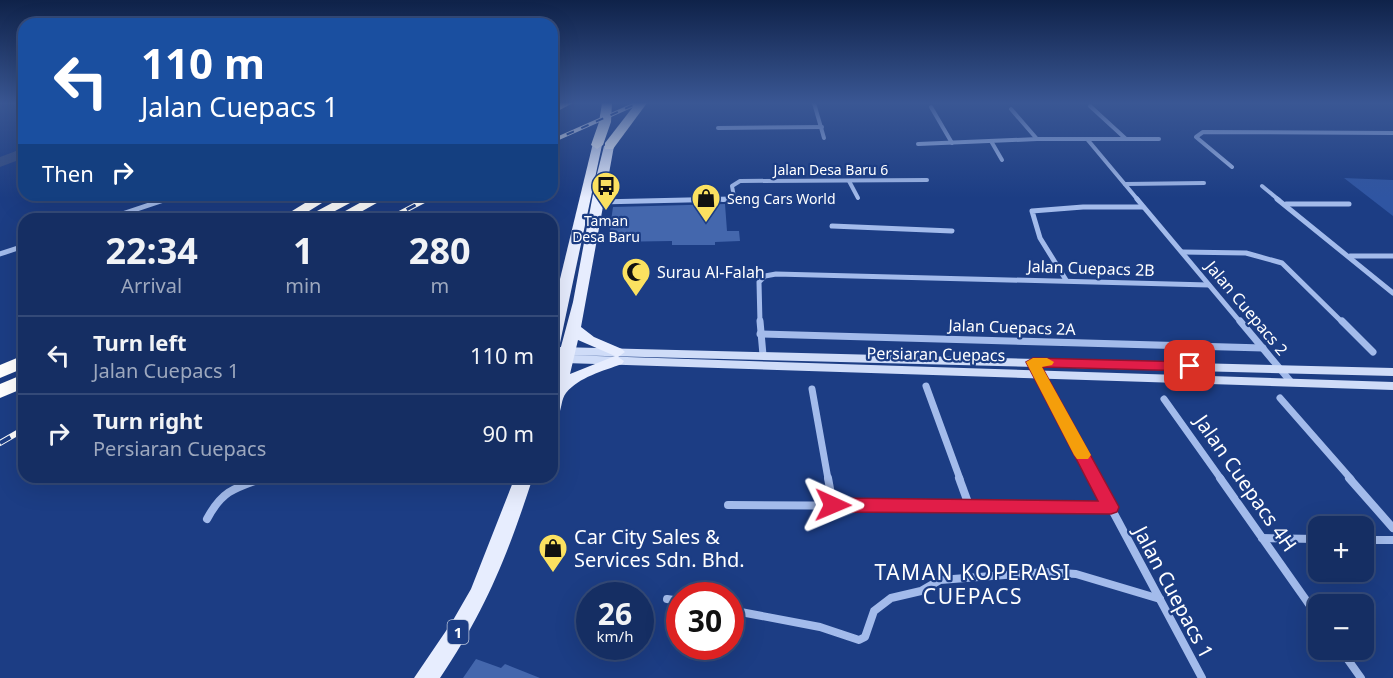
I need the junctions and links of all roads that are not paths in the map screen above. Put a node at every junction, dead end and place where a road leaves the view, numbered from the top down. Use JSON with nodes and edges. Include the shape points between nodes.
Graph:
{"nodes":[{"id":1,"x":604,"y":135,"type":"edge"},
{"id":2,"x":612,"y":135,"type":"edge"},
{"id":3,"x":823,"y":135,"type":"edge"},
{"id":4,"x":947,"y":135,"type":"edge"},
{"id":5,"x":1033,"y":135,"type":"edge"},
{"id":6,"x":1121,"y":135,"type":"edge"},
{"id":7,"x":1198,"y":135,"type":"edge"},
{"id":8,"x":824,"y":138,"type":"dead end"},
{"id":9,"x":1037,"y":139,"type":"junction"},
{"id":10,"x":1087,"y":139,"type":"junction"},
{"id":11,"x":1126,"y":139,"type":"junction"},
{"id":12,"x":1159,"y":139,"type":"dead end"},
{"id":13,"x":991,"y":141,"type":"junction"},
{"id":14,"x":952,"y":143,"type":"junction"},
{"id":15,"x":918,"y":144,"type":"dead end"},
{"id":16,"x":603,"y":145,"type":"junction"},
{"id":17,"x":1002,"y":160,"type":"dead end"},
{"id":18,"x":1232,"y":167,"type":"dead end"},
{"id":19,"x":927,"y":180,"type":"dead end"},
{"id":20,"x":849,"y":181,"type":"junction"},
{"id":21,"x":1204,"y":183,"type":"dead end"},
{"id":22,"x":1125,"y":184,"type":"junction"},
{"id":23,"x":1262,"y":186,"type":"dead end"},
{"id":24,"x":858,"y":198,"type":"dead end"},
{"id":25,"x":160,"y":201,"type":"edge"},
{"id":26,"x":318,"y":201,"type":"edge"},
{"id":27,"x":346,"y":201,"type":"edge"},
{"id":28,"x":372,"y":201,"type":"edge"},
{"id":29,"x":596,"y":202,"type":"junction"},
{"id":30,"x":1285,"y":204,"type":"junction"},
{"id":31,"x":1349,"y":204,"type":"dead end"},
{"id":32,"x":1143,"y":207,"type":"junction"},
{"id":33,"x":125,"y":213,"type":"edge"},
{"id":34,"x":296,"y":213,"type":"edge"},
{"id":35,"x":321,"y":213,"type":"edge"},
{"id":36,"x":349,"y":213,"type":"edge"},
{"id":37,"x":832,"y":226,"type":"dead end"},
{"id":38,"x":952,"y":231,"type":"dead end"},
{"id":39,"x":18,"y":248,"type":"edge"},
{"id":40,"x":1182,"y":252,"type":"junction"},
{"id":41,"x":0,"y":254,"type":"edge"},
{"id":42,"x":1350,"y":256,"type":"junction"},
{"id":43,"x":1393,"y":256,"type":"edge"},
{"id":44,"x":1066,"y":280,"type":"junction"},
{"id":45,"x":1209,"y":285,"type":"junction"},
{"id":46,"x":1393,"y":293,"type":"edge"},
{"id":47,"x":558,"y":320,"type":"edge"},
{"id":48,"x":573,"y":328,"type":"junction"},
{"id":49,"x":760,"y":334,"type":"junction"},
{"id":50,"x":1263,"y":348,"type":"junction"},
{"id":51,"x":1373,"y":352,"type":"dead end"},
{"id":52,"x":559,"y":353,"type":"edge"},
{"id":53,"x":763,"y":355,"type":"junction"},
{"id":54,"x":616,"y":356,"type":"junction"},
{"id":55,"x":18,"y":363,"type":"edge"},
{"id":56,"x":1036,"y":368,"type":"junction"},
{"id":57,"x":1280,"y":369,"type":"junction"},
{"id":58,"x":0,"y":372,"type":"edge"},
{"id":59,"x":1393,"y":372,"type":"edge"},
{"id":60,"x":1291,"y":382,"type":"junction"},
{"id":61,"x":18,"y":383,"type":"edge"},
{"id":62,"x":926,"y":386,"type":"dead end"},
{"id":63,"x":1393,"y":386,"type":"edge"},
{"id":64,"x":812,"y":389,"type":"dead end"},
{"id":65,"x":558,"y":391,"type":"edge"},
{"id":66,"x":0,"y":392,"type":"edge"},
{"id":67,"x":1280,"y":398,"type":"dead end"},
{"id":68,"x":1164,"y":399,"type":"dead end"},
{"id":69,"x":248,"y":483,"type":"edge"},
{"id":70,"x":522,"y":483,"type":"edge"},
{"id":71,"x":728,"y":505,"type":"dead end"},
{"id":72,"x":833,"y":505,"type":"junction"},
{"id":73,"x":1111,"y":507,"type":"junction"},
{"id":74,"x":970,"y":508,"type":"junction"},
{"id":75,"x":207,"y":519,"type":"dead end"},
{"id":76,"x":1393,"y":528,"type":"edge"},
{"id":77,"x":1262,"y":538,"type":"junction"},
{"id":78,"x":1308,"y":539,"type":"edge"},
{"id":79,"x":1374,"y":540,"type":"edge"},
{"id":80,"x":1393,"y":540,"type":"edge"},
{"id":81,"x":1160,"y":599,"type":"junction"},
{"id":82,"x":1308,"y":602,"type":"edge"},
{"id":83,"x":744,"y":612,"type":"edge"},
{"id":84,"x":1348,"y":660,"type":"edge"},
{"id":85,"x":426,"y":678,"type":"edge"},
{"id":86,"x":1202,"y":678,"type":"edge"},
{"id":87,"x":1361,"y":678,"type":"edge"}],
"edges":[{"from":1,"to":16,"type":"highway"},
{"from":2,"to":16,"type":"highway"},
{"from":3,"to":8,"type":"street"},
{"from":4,"to":14,"type":"street"},
{"from":5,"to":9,"type":"street"},
{"from":6,"to":11,"type":"street"},
{"from":7,"to":18,"type":"street","via":[[1199,141]]},
{"from":9,"to":10,"type":"street"},
{"from":9,"to":13,"type":"street"},
{"from":10,"to":11,"type":"street"},
{"from":10,"to":22,"type":"street","name":"Jalan Cuepacs 2"},
{"from":11,"to":12,"type":"street"},
{"from":13,"to":14,"type":"street"},
{"from":13,"to":17,"type":"street"},
{"from":14,"to":15,"type":"street"},
{"from":16,"to":29,"type":"main road"},
{"from":16,"to":47,"type":"main road"},
{"from":19,"to":20,"type":"street","name":"Jalan Desa Baru 6"},
{"from":20,"to":24,"type":"street"},
{"from":20,"to":29,"type":"street","name":"Jalan Desa Baru 6","via":[[734,183],[734,197],[729,200]]},
{"from":21,"to":22,"type":"street"},
{"from":22,"to":32,"type":"street","name":"Jalan Cuepacs 2"},
{"from":23,"to":30,"type":"street"},
{"from":25,"to":33,"type":"street"},
{"from":26,"to":34,"type":"highway"},
{"from":27,"to":35,"type":"highway"},
{"from":28,"to":36,"type":"highway"},
{"from":29,"to":48,"type":"main road"},
{"from":30,"to":31,"type":"street"},
{"from":30,"to":42,"type":"street"},
{"from":32,"to":40,"type":"street","name":"Jalan Cuepacs 2"},
{"from":32,"to":44,"type":"street","via":[[1032,211],[1048,252]]},
{"from":37,"to":38,"type":"street"},
{"from":39,"to":41,"type":"street"},
{"from":40,"to":45,"type":"street","name":"Jalan Cuepacs 2"},
{"from":40,"to":51,"type":"street","via":[[1269,256],[1282,263]]},
{"from":42,"to":43,"type":"street"},
{"from":42,"to":46,"type":"street"},
{"from":44,"to":45,"type":"street","name":"Jalan Cuepacs 2B"},
{"from":44,"to":49,"type":"street","name":"Jalan Cuepacs 2B","via":[[776,274],[759,282]]},
{"from":45,"to":50,"type":"street","name":"Jalan Cuepacs 2"},
{"from":48,"to":52,"type":"main road"},
{"from":48,"to":54,"type":"main road"},
{"from":49,"to":50,"type":"street","name":"Jalan Cuepacs 2A"},
{"from":49,"to":53,"type":"street"},
{"from":50,"to":57,"type":"street","name":"Jalan Cuepacs 2"},
{"from":52,"to":54,"type":"street","name":"Persiaran Cuepacs"},
{"from":53,"to":54,"type":"street","name":"Persiaran Cuepacs"},
{"from":53,"to":56,"type":"street","name":"Persiaran Cuepacs"},
{"from":54,"to":56,"type":"street","name":"Persiaran Cuepacs"},
{"from":54,"to":65,"type":"main road","via":[[578,375]]},
{"from":55,"to":58,"type":"highway"},
{"from":56,"to":57,"type":"street","name":"Persiaran Cuepacs"},
{"from":56,"to":60,"type":"street","name":"Persiaran Cuepacs"},
{"from":56,"to":73,"type":"street","name":"Jalan Cuepacs 1"},
{"from":57,"to":59,"type":"street","name":"Persiaran Cuepacs"},
{"from":57,"to":60,"type":"street","name":"Jalan Cuepacs 2"},
{"from":60,"to":63,"type":"street","name":"Persiaran Cuepacs"},
{"from":61,"to":66,"type":"highway"},
{"from":62,"to":74,"type":"street"},
{"from":64,"to":72,"type":"street"},
{"from":67,"to":76,"type":"street"},
{"from":68,"to":77,"type":"street","name":"Jalan Cuepacs 4H"},
{"from":69,"to":75,"type":"street","via":[[216,499]]},
{"from":70,"to":85,"type":"main road","number":"1","via":[[484,584],[460,630]]},
{"from":71,"to":72,"type":"street"},
{"from":72,"to":74,"type":"street"},
{"from":73,"to":74,"type":"street"},
{"from":73,"to":81,"type":"street","name":"Jalan Cuepacs 1"},
{"from":77,"to":78,"type":"street"},
{"from":77,"to":82,"type":"street","name":"Jalan Cuepacs 4H"},
{"from":79,"to":80,"type":"street"},
{"from":81,"to":83,"type":"street","via":[[1076,574],[1046,572],[940,580],[921,591],[891,598],[874,611],[865,637],[859,640],[820,627]]},
{"from":81,"to":86,"type":"street","name":"Jalan Cuepacs 1"},
{"from":84,"to":87,"type":"street"}]}
